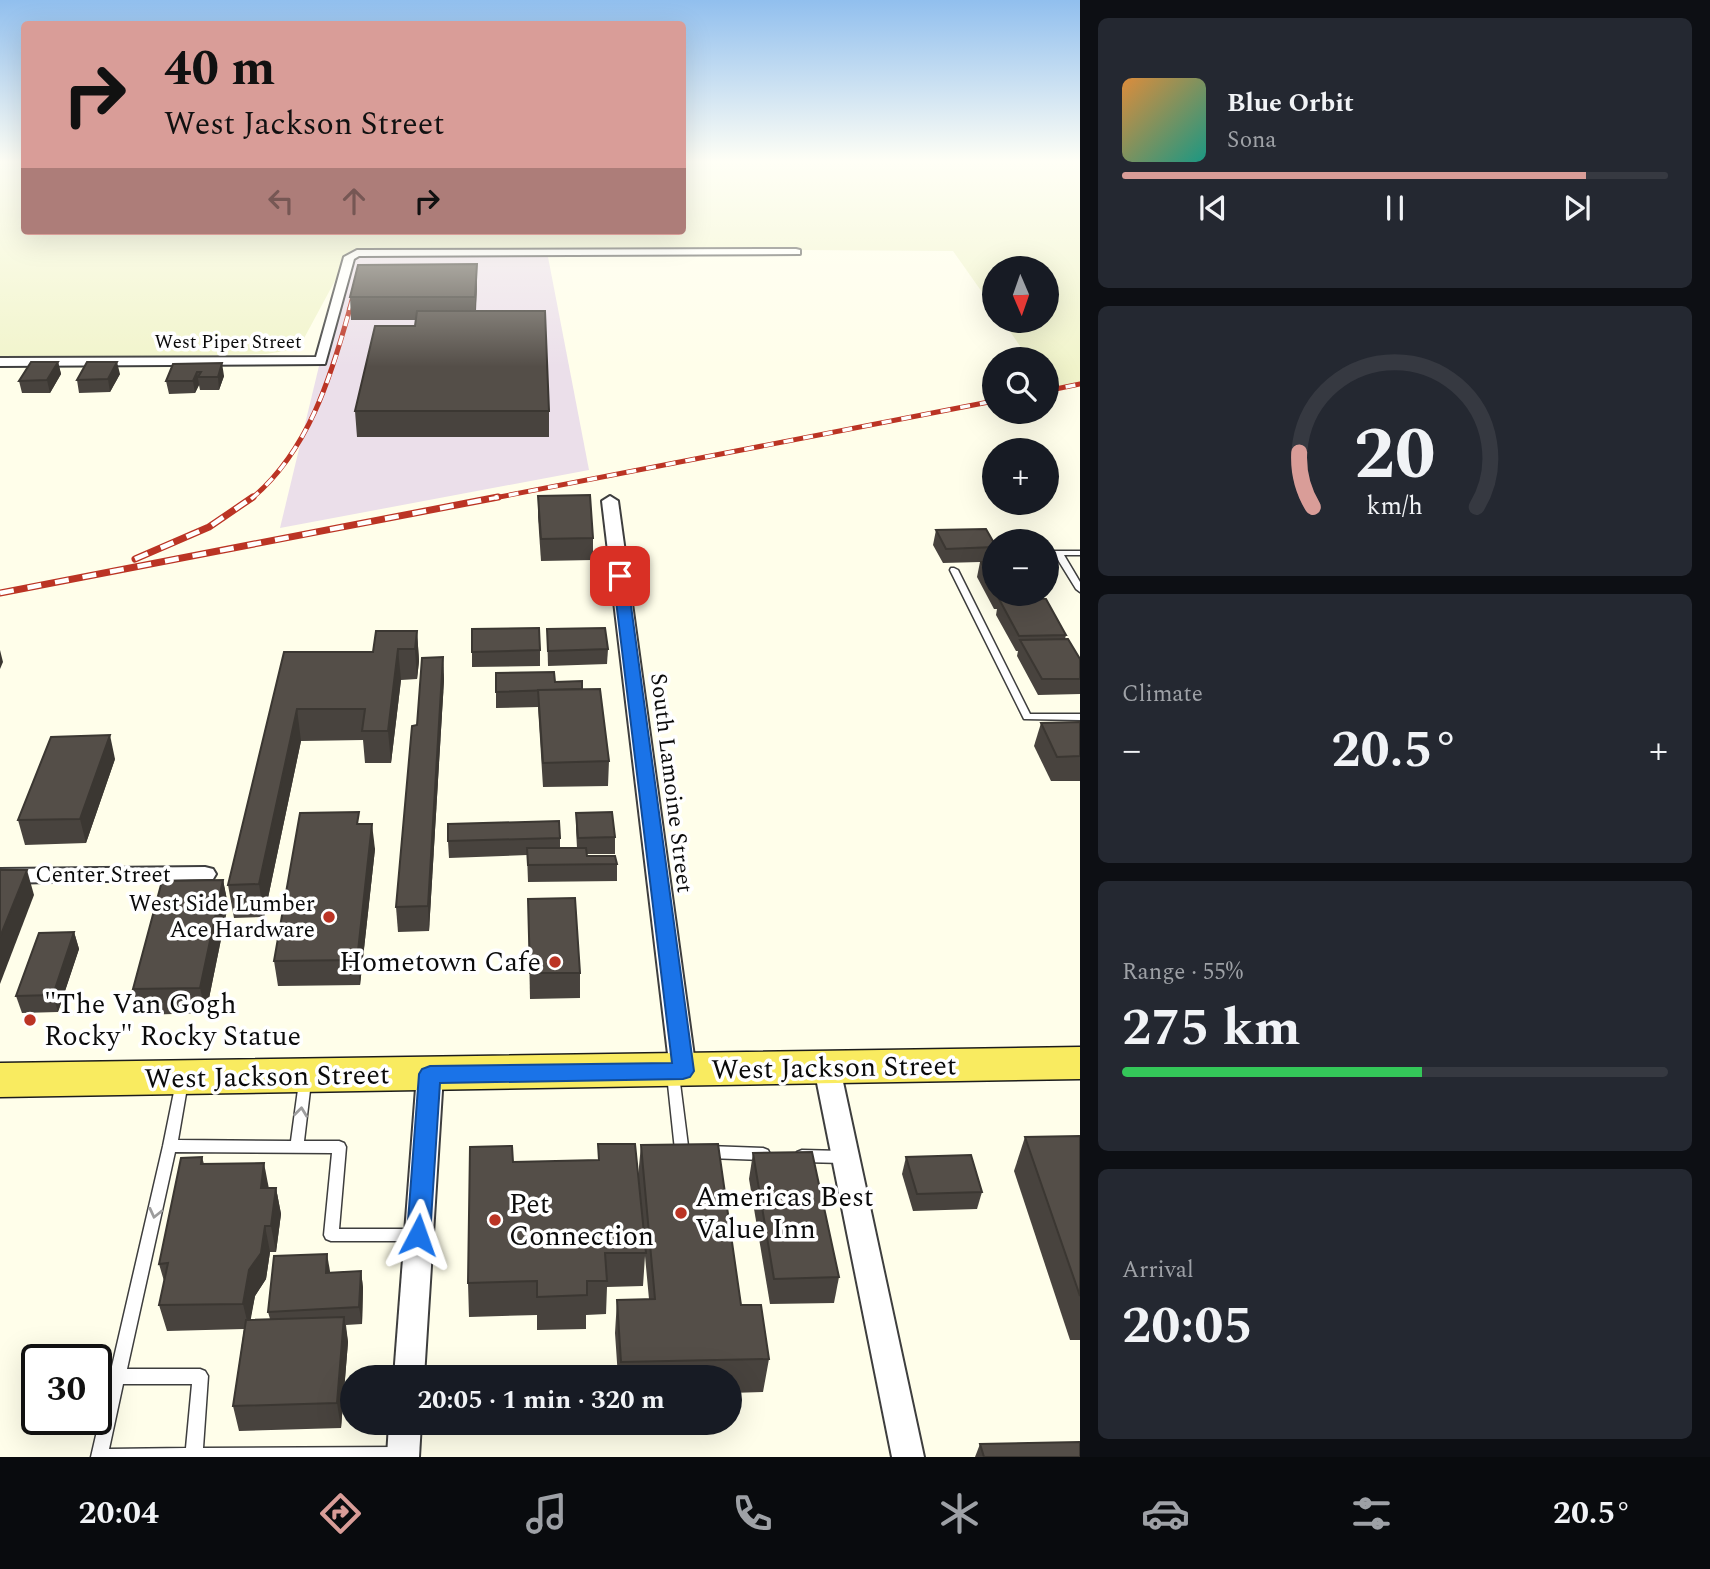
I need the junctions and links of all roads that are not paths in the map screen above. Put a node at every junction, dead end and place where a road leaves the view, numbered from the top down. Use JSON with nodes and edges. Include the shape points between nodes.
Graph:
{"nodes":[{"id":1,"x":796,"y":252,"type":"dead end"},
{"id":2,"x":0,"y":362,"type":"edge"},
{"id":3,"x":610,"y":501,"type":"dead end"},
{"id":4,"x":1059,"y":553,"type":"edge"},
{"id":5,"x":1080,"y":553,"type":"edge"},
{"id":6,"x":1059,"y":555,"type":"edge"},
{"id":7,"x":954,"y":570,"type":"dead end"},
{"id":8,"x":1080,"y":589,"type":"edge"},
{"id":9,"x":1080,"y":717,"type":"edge"},
{"id":10,"x":205,"y":874,"type":"dead end"},
{"id":11,"x":0,"y":876,"type":"edge"},
{"id":12,"x":1080,"y":1063,"type":"edge"},
{"id":13,"x":827,"y":1068,"type":"junction"},
{"id":14,"x":678,"y":1071,"type":"junction"},
{"id":15,"x":430,"y":1074,"type":"junction"},
{"id":16,"x":306,"y":1076,"type":"junction"},
{"id":17,"x":182,"y":1078,"type":"junction"},
{"id":18,"x":0,"y":1080,"type":"edge"},
{"id":19,"x":170,"y":1146,"type":"junction"},
{"id":20,"x":297,"y":1147,"type":"junction"},
{"id":21,"x":844,"y":1157,"type":"junction"},
{"id":22,"x":418,"y":1235,"type":"junction"},
{"id":23,"x":410,"y":1365,"type":"edge"},
{"id":24,"x":118,"y":1377,"type":"junction"},
{"id":25,"x":404,"y":1435,"type":"edge"},
{"id":26,"x":194,"y":1455,"type":"junction"},
{"id":27,"x":403,"y":1456,"type":"edge"},
{"id":28,"x":101,"y":1457,"type":"edge"},
{"id":29,"x":908,"y":1457,"type":"edge"}],
"edges":[{"from":1,"to":2,"type":"street","name":"West Piper Street","via":[[357,253],[349,257],[321,361]]},
{"from":3,"to":14,"type":"street","name":"South Lamoine Street"},
{"from":4,"to":5,"type":"lane"},
{"from":6,"to":8,"type":"lane"},
{"from":7,"to":9,"type":"lane","via":[[1027,717]]},
{"from":10,"to":11,"type":"street","name":"Center Street"},
{"from":12,"to":13,"type":"main road","name":"West Jackson Street"},
{"from":13,"to":14,"type":"main road","name":"West Jackson Street"},
{"from":13,"to":21,"type":"street"},
{"from":14,"to":15,"type":"main road","name":"West Jackson Street"},
{"from":14,"to":21,"type":"lane","via":[[682,1150]]},
{"from":15,"to":16,"type":"main road","name":"West Jackson Street"},
{"from":15,"to":22,"type":"street"},
{"from":16,"to":17,"type":"main road","name":"West Jackson Street"},
{"from":20,"to":16,"type":"lane","one_way":true},
{"from":17,"to":18,"type":"main road","name":"West Jackson Street"},
{"from":17,"to":19,"type":"lane"},
{"from":19,"to":20,"type":"lane"},
{"from":19,"to":24,"type":"lane","one_way":true},
{"from":20,"to":22,"type":"lane","via":[[339,1147],[331,1236]]},
{"from":21,"to":29,"type":"street"},
{"from":22,"to":23,"type":"street"},
{"from":24,"to":26,"type":"lane","via":[[200,1376]]},
{"from":24,"to":28,"type":"lane"},
{"from":25,"to":27,"type":"street"},
{"from":26,"to":27,"type":"lane"},
{"from":26,"to":28,"type":"lane"}]}
